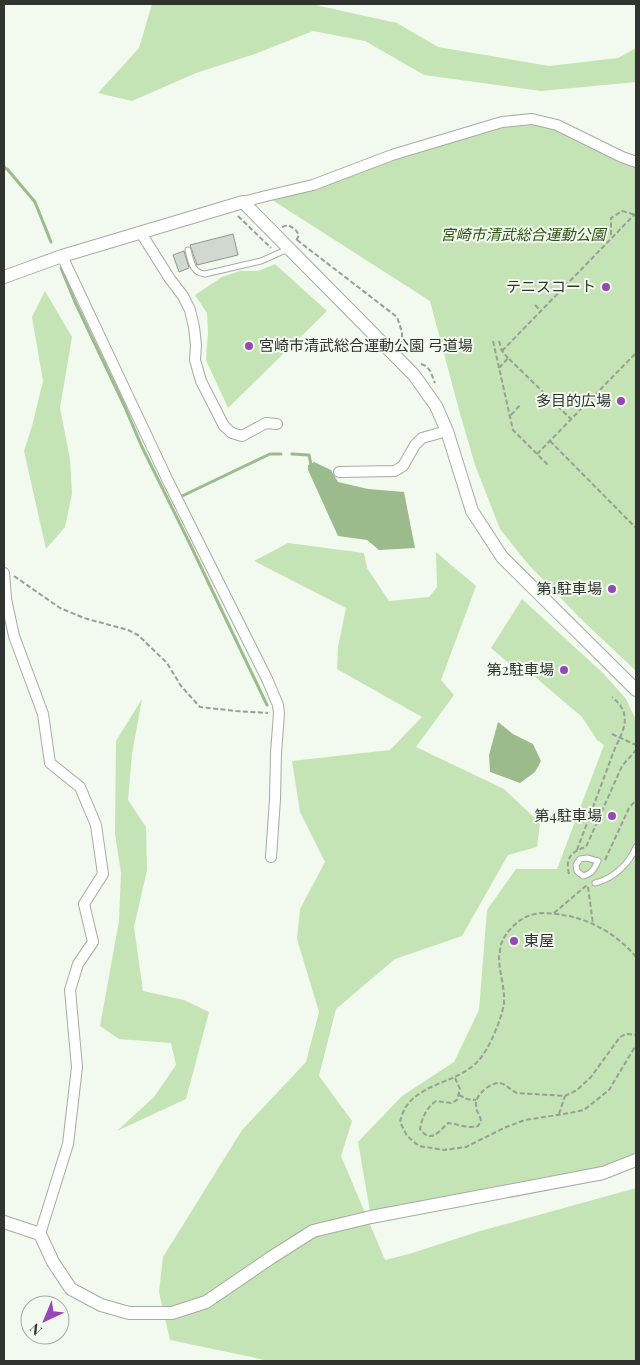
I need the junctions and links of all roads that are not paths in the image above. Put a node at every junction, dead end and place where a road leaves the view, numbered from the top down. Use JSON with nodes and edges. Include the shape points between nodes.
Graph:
{"nodes":[{"id":1,"x":636,"y":162,"type":"edge"},
{"id":2,"x":239,"y":207,"type":"junction"},
{"id":3,"x":141,"y":233,"type":"junction"},
{"id":4,"x":288,"y":247,"type":"junction"},
{"id":5,"x":188,"y":250,"type":"dead end"},
{"id":6,"x":62,"y":256,"type":"junction"},
{"id":7,"x":4,"y":278,"type":"edge"},
{"id":8,"x":277,"y":424,"type":"dead end"},
{"id":9,"x":447,"y":431,"type":"junction"},
{"id":10,"x":339,"y":472,"type":"dead end"},
{"id":11,"x":8,"y":574,"type":"edge"},
{"id":12,"x":632,"y":687,"type":"edge"},
{"id":13,"x":636,"y":696,"type":"edge"},
{"id":14,"x":636,"y":847,"type":"edge"},
{"id":15,"x":270,"y":857,"type":"dead end"},
{"id":16,"x":594,"y":883,"type":"dead end"},
{"id":17,"x":636,"y":1160,"type":"edge"},
{"id":18,"x":4,"y":1222,"type":"edge"},
{"id":19,"x":40,"y":1234,"type":"junction"}],
"edges":[{"from":1,"to":2,"type":"street","via":[[557,125],[532,119],[502,122]]},
{"from":2,"to":3,"type":"street"},
{"from":2,"to":4,"type":"street"},
{"from":3,"to":6,"type":"street"},
{"from":3,"to":8,"type":"street","via":[[184,296],[194,327],[195,360],[201,381],[224,426],[242,436],[266,423]]},
{"from":4,"to":5,"type":"lane","via":[[261,261],[205,274],[199,274],[194,268]]},
{"from":4,"to":9,"type":"street","via":[[414,376],[436,406]]},
{"from":6,"to":7,"type":"street"},
{"from":6,"to":15,"type":"street","via":[[278,705]]},
{"from":9,"to":10,"type":"street","via":[[422,438],[414,445],[404,466],[395,471]]},
{"from":9,"to":12,"type":"street","via":[[472,511],[502,557]]},
{"from":11,"to":19,"type":"street","via":[[6,599],[14,636],[43,714],[50,763],[80,787],[96,825],[103,874],[84,904],[93,942],[78,964],[70,990],[77,1067],[68,1144]]},
{"from":12,"to":13,"type":"lane"},
{"from":14,"to":16,"type":"lane","via":[[623,867],[603,881]]},
{"from":17,"to":19,"type":"street","via":[[602,1173],[313,1231],[206,1302],[172,1313],[129,1313],[101,1305],[71,1289]]},
{"from":18,"to":19,"type":"street"}]}
